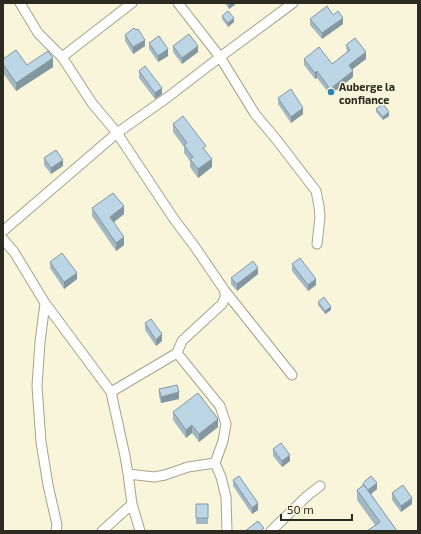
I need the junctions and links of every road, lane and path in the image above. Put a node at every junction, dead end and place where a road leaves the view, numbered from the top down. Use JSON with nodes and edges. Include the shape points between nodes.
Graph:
{"nodes":[{"id":1,"x":20,"y":3,"type":"edge"},
{"id":2,"x":132,"y":3,"type":"edge"},
{"id":3,"x":178,"y":3,"type":"edge"},
{"id":4,"x":293,"y":3,"type":"edge"},
{"id":5,"x":62,"y":57,"type":"junction"},
{"id":6,"x":220,"y":57,"type":"junction"},
{"id":7,"x":117,"y":134,"type":"junction"},
{"id":8,"x":3,"y":231,"type":"edge"},
{"id":9,"x":3,"y":239,"type":"edge"},
{"id":10,"x":317,"y":244,"type":"dead end"},
{"id":11,"x":225,"y":290,"type":"junction"},
{"id":12,"x":45,"y":303,"type":"junction"},
{"id":13,"x":177,"y":353,"type":"junction"},
{"id":14,"x":292,"y":375,"type":"dead end"},
{"id":15,"x":111,"y":392,"type":"junction"},
{"id":16,"x":216,"y":463,"type":"junction"},
{"id":17,"x":128,"y":474,"type":"junction"},
{"id":18,"x":320,"y":486,"type":"dead end"},
{"id":19,"x":132,"y":504,"type":"junction"},
{"id":20,"x":56,"y":531,"type":"edge"},
{"id":21,"x":102,"y":531,"type":"edge"},
{"id":22,"x":140,"y":531,"type":"edge"},
{"id":23,"x":227,"y":531,"type":"edge"},
{"id":24,"x":271,"y":531,"type":"edge"}],
"edges":[{"from":1,"to":5,"type":"street","via":[[38,33]]},
{"from":2,"to":5,"type":"street"},
{"from":3,"to":6,"type":"street"},
{"from":4,"to":6,"type":"street"},
{"from":5,"to":7,"type":"street","via":[[92,103]]},
{"from":6,"to":7,"type":"street"},
{"from":6,"to":10,"type":"street","via":[[255,114],[316,191],[320,217]]},
{"from":7,"to":8,"type":"street"},
{"from":7,"to":11,"type":"street"},
{"from":9,"to":12,"type":"street","via":[[14,252]]},
{"from":11,"to":13,"type":"street","via":[[222,304],[182,341]]},
{"from":11,"to":14,"type":"street"},
{"from":12,"to":15,"type":"street"},
{"from":12,"to":20,"type":"street","via":[[37,386],[41,442]]},
{"from":13,"to":15,"type":"street"},
{"from":13,"to":16,"type":"street","via":[[220,406],[226,424]]},
{"from":15,"to":17,"type":"street"},
{"from":16,"to":17,"type":"street","via":[[188,467],[154,477]]},
{"from":16,"to":23,"type":"street","via":[[226,497]]},
{"from":17,"to":19,"type":"street"},
{"from":18,"to":24,"type":"street"},
{"from":19,"to":21,"type":"street"},
{"from":19,"to":22,"type":"street"}]}
